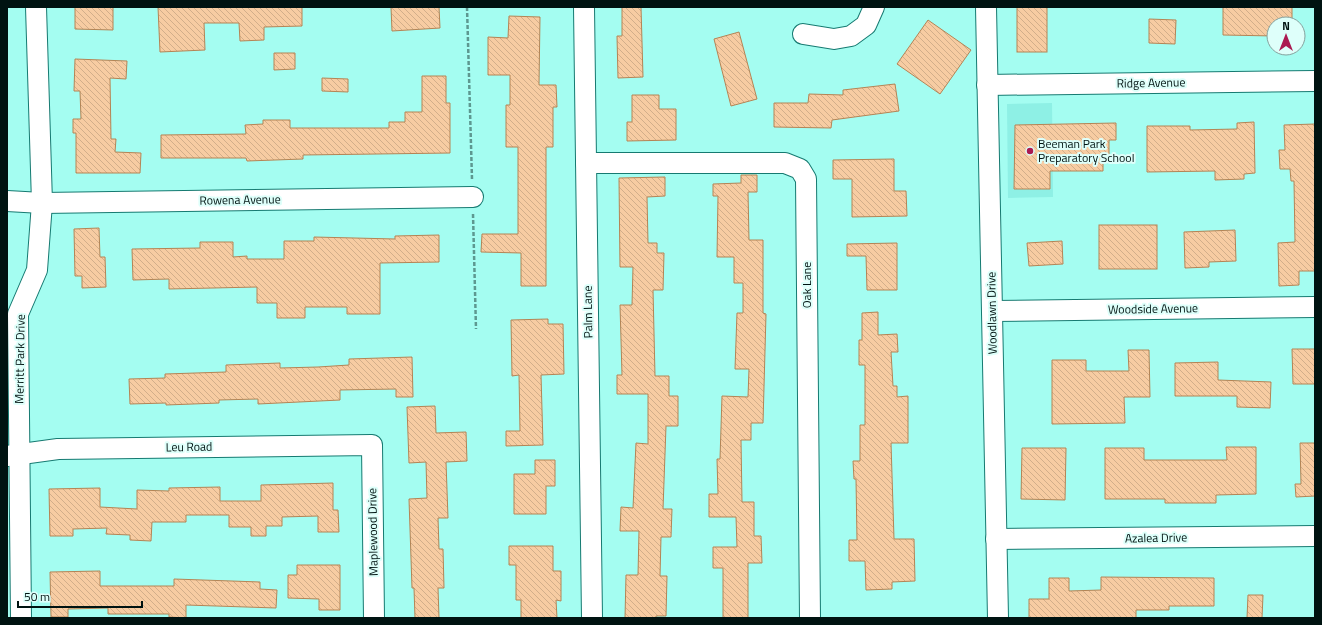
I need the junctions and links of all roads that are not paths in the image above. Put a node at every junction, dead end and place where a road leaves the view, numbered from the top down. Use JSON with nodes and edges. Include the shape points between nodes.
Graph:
{"nodes":[{"id":1,"x":36,"y":7,"type":"edge"},
{"id":2,"x":584,"y":7,"type":"edge"},
{"id":3,"x":874,"y":7,"type":"edge"},
{"id":4,"x":986,"y":7,"type":"edge"},
{"id":5,"x":803,"y":34,"type":"dead end"},
{"id":6,"x":1315,"y":81,"type":"edge"},
{"id":7,"x":987,"y":85,"type":"junction"},
{"id":8,"x":586,"y":163,"type":"junction"},
{"id":9,"x":473,"y":197,"type":"road end"},
{"id":10,"x":7,"y":201,"type":"edge"},
{"id":11,"x":42,"y":203,"type":"junction"},
{"id":12,"x":1315,"y":307,"type":"edge"},
{"id":13,"x":992,"y":311,"type":"junction"},
{"id":14,"x":372,"y":445,"type":"joint"},
{"id":15,"x":13,"y":455,"type":"edge"},
{"id":16,"x":1315,"y":536,"type":"edge"},
{"id":17,"x":996,"y":539,"type":"junction"},
{"id":18,"x":21,"y":618,"type":"edge"},
{"id":19,"x":374,"y":618,"type":"edge"},
{"id":20,"x":592,"y":618,"type":"edge"},
{"id":21,"x":810,"y":618,"type":"edge"},
{"id":22,"x":998,"y":618,"type":"edge"}],
"edges":[{"from":1,"to":11,"type":"street","name":"Merritt Park Drive"},
{"from":2,"to":8,"type":"street","name":"Palm Lane"},
{"from":3,"to":5,"type":"street","via":[[866,25],[851,36],[834,39]]},
{"from":4,"to":7,"type":"street","name":"Woodlawn Drive"},
{"from":6,"to":7,"type":"street","name":"Ridge Avenue"},
{"from":7,"to":13,"type":"street","name":"Woodlawn Drive"},
{"from":8,"to":20,"type":"street","name":"Palm Lane"},
{"from":8,"to":21,"type":"street","name":"Oak Lane","via":[[785,163],[800,169],[806,180]]},
{"from":9,"to":11,"type":"street","name":"Rowena Avenue"},
{"from":10,"to":11,"type":"street","name":"Rowena Avenue"},
{"from":11,"to":15,"type":"street","name":"Merritt Park Drive","via":[[37,270],[18,314]]},
{"from":12,"to":13,"type":"street","name":"Woodside Avenue"},
{"from":13,"to":17,"type":"street","name":"Woodlawn Drive"},
{"from":14,"to":15,"type":"street","name":"Leu Road","via":[[58,449]]},
{"from":14,"to":19,"type":"street","name":"Maplewood Drive"},
{"from":15,"to":18,"type":"street","name":"Merritt Park Drive"},
{"from":16,"to":17,"type":"street","name":"Azalea Drive"},
{"from":17,"to":22,"type":"street","name":"Woodlawn Drive"}]}
